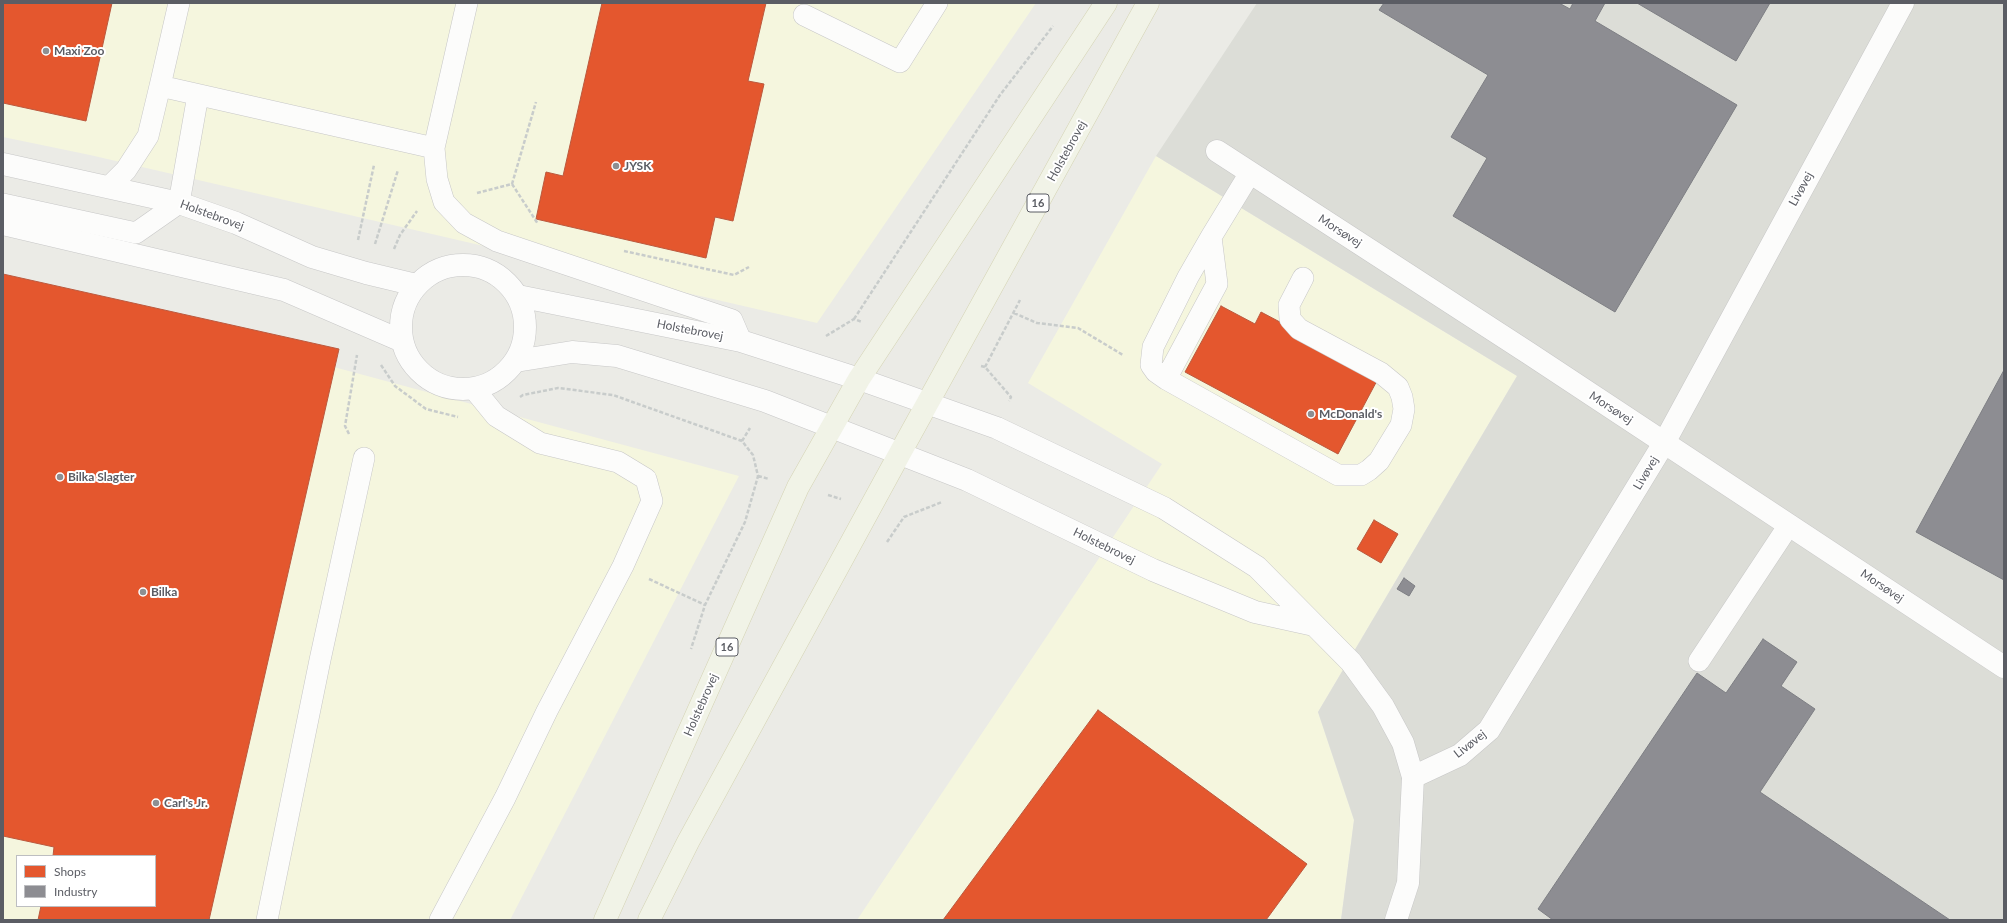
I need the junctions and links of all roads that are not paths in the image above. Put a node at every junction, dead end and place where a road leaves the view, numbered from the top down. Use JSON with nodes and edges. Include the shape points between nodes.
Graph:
{"nodes":[{"id":1,"x":179,"y":3,"type":"edge"},
{"id":2,"x":467,"y":3,"type":"edge"},
{"id":3,"x":938,"y":3,"type":"edge"},
{"id":4,"x":1106,"y":3,"type":"edge"},
{"id":5,"x":1148,"y":3,"type":"edge"},
{"id":6,"x":1903,"y":3,"type":"edge"},
{"id":7,"x":804,"y":15,"type":"dead end"},
{"id":8,"x":160,"y":86,"type":"junction"},
{"id":9,"x":198,"y":95,"type":"junction"},
{"id":10,"x":434,"y":148,"type":"junction"},
{"id":11,"x":1217,"y":151,"type":"dead end"},
{"id":12,"x":3,"y":164,"type":"edge"},
{"id":13,"x":1250,"y":174,"type":"junction"},
{"id":14,"x":109,"y":187,"type":"junction"},
{"id":15,"x":179,"y":203,"type":"junction"},
{"id":16,"x":3,"y":204,"type":"edge"},
{"id":17,"x":3,"y":224,"type":"edge"},
{"id":18,"x":1210,"y":237,"type":"junction"},
{"id":19,"x":1303,"y":278,"type":"dead end"},
{"id":20,"x":416,"y":285,"type":"junction"},
{"id":21,"x":518,"y":296,"type":"junction"},
{"id":22,"x":402,"y":341,"type":"junction"},
{"id":23,"x":741,"y":341,"type":"junction"},
{"id":24,"x":516,"y":361,"type":"junction"},
{"id":25,"x":859,"y":379,"type":"junction"},
{"id":26,"x":1166,"y":379,"type":"junction"},
{"id":27,"x":474,"y":389,"type":"junction"},
{"id":28,"x":928,"y":403,"type":"junction"},
{"id":29,"x":832,"y":428,"type":"junction"},
{"id":30,"x":1664,"y":443,"type":"junction"},
{"id":31,"x":900,"y":453,"type":"junction"},
{"id":32,"x":364,"y":458,"type":"dead end"},
{"id":33,"x":1789,"y":525,"type":"junction"},
{"id":34,"x":1314,"y":625,"type":"junction"},
{"id":35,"x":1699,"y":661,"type":"dead end"},
{"id":36,"x":2004,"y":667,"type":"edge"},
{"id":37,"x":1413,"y":777,"type":"junction"},
{"id":38,"x":267,"y":920,"type":"edge"},
{"id":39,"x":440,"y":920,"type":"edge"},
{"id":40,"x":605,"y":920,"type":"edge"},
{"id":41,"x":649,"y":920,"type":"edge"},
{"id":42,"x":1396,"y":920,"type":"edge"}],
"edges":[{"from":1,"to":8,"type":"lane"},
{"from":2,"to":10,"type":"lane"},
{"from":3,"to":7,"type":"lane","via":[[900,62]]},
{"from":4,"to":25,"type":"main road","name":"Holstebrovej","number":"16"},
{"from":5,"to":28,"type":"main road","name":"Holstebrovej","number":"16"},
{"from":6,"to":30,"type":"street","name":"Livøvej"},
{"from":8,"to":9,"type":"lane"},
{"from":8,"to":14,"type":"lane","via":[[148,136],[126,170]]},
{"from":9,"to":10,"type":"lane"},
{"from":9,"to":15,"type":"lane"},
{"from":10,"to":23,"type":"lane","via":[[437,179],[444,202],[464,222],[497,241],[732,320]]},
{"from":11,"to":13,"type":"street","name":"Morsøvej"},
{"from":12,"to":14,"type":"street","name":"Holstebrovej"},
{"from":13,"to":18,"type":"lane"},
{"from":13,"to":30,"type":"street","name":"Morsøvej"},
{"from":14,"to":15,"type":"street","name":"Holstebrovej"},
{"from":15,"to":16,"type":"lane","via":[[136,233]]},
{"from":15,"to":20,"type":"street","name":"Holstebrovej","via":[[236,223],[312,256]]},
{"from":17,"to":22,"type":"street","via":[[284,290]]},
{"from":18,"to":26,"type":"lane","via":[[1217,284]]},
{"from":18,"to":26,"type":"lane","via":[[1154,347],[1151,365]]},
{"from":19,"to":26,"type":"lane","via":[[1289,305],[1290,319],[1299,329],[1392,380],[1402,397],[1404,409],[1401,425],[1379,461],[1369,470],[1361,475],[1338,475]]},
{"from":20,"to":21,"type":"street","via":[[432,273],[450,266],[470,265],[488,269],[505,280]]},
{"from":20,"to":22,"type":"street","via":[[405,302],[401,321]]},
{"from":21,"to":23,"type":"street","name":"Holstebrovej"},
{"from":21,"to":24,"type":"street","via":[[526,328],[523,345]]},
{"from":22,"to":27,"type":"street","via":[[409,358],[421,374],[437,384],[455,390]]},
{"from":23,"to":25,"type":"street","name":"Holstebrovej"},
{"from":24,"to":27,"type":"street","via":[[505,374],[491,384]]},
{"from":24,"to":29,"type":"street","name":"Holstebrovej","via":[[572,352],[617,356],[765,402]]},
{"from":25,"to":28,"type":"street","name":"Holstebrovej"},
{"from":25,"to":29,"type":"main road","name":"Holstebrovej","number":"16"},
{"from":27,"to":39,"type":"lane","via":[[496,416],[540,443],[618,462],[646,479],[652,501],[623,566]]},
{"from":28,"to":31,"type":"main road","name":"Holstebrovej","number":"16"},
{"from":28,"to":34,"type":"street","name":"Holstebrovej","via":[[997,428],[1164,508],[1257,567]]},
{"from":29,"to":31,"type":"street","name":"Holstebrovej"},
{"from":29,"to":40,"type":"main road","name":"Holstebrovej","number":"16","via":[[798,487]]},
{"from":30,"to":33,"type":"street","name":"Morsøvej"},
{"from":30,"to":37,"type":"street","name":"Livøvej","via":[[1489,730],[1460,755]]},
{"from":31,"to":34,"type":"street","name":"Holstebrovej","via":[[967,480],[1153,570],[1255,612]]},
{"from":31,"to":41,"type":"main road","name":"Holstebrovej","number":"16","via":[[688,842]]},
{"from":32,"to":38,"type":"lane"},
{"from":33,"to":35,"type":"lane"},
{"from":33,"to":36,"type":"street","name":"Morsøvej"},
{"from":34,"to":37,"type":"street","name":"Holstebrovej","via":[[1350,662],[1383,706],[1403,743]]},
{"from":37,"to":42,"type":"street","via":[[1408,883]]}]}
